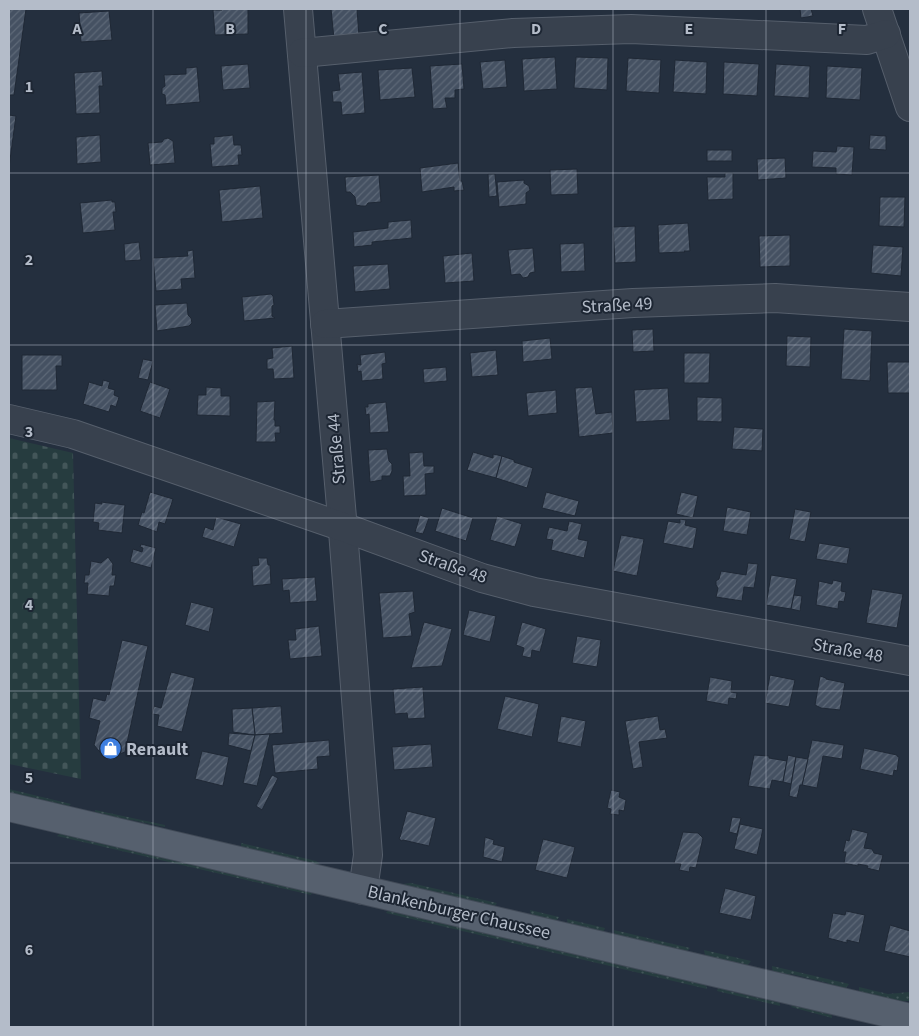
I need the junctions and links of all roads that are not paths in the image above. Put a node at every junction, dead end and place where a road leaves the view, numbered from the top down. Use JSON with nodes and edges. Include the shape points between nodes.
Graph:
{"nodes":[{"id":1,"x":298,"y":9,"type":"edge"},
{"id":2,"x":882,"y":21,"type":"edge"},
{"id":3,"x":302,"y":53,"type":"junction"},
{"id":4,"x":910,"y":107,"type":"edge"},
{"id":5,"x":910,"y":307,"type":"edge"},
{"id":6,"x":325,"y":324,"type":"junction"},
{"id":7,"x":9,"y":419,"type":"edge"},
{"id":8,"x":343,"y":527,"type":"junction"},
{"id":9,"x":910,"y":661,"type":"edge"},
{"id":10,"x":9,"y":806,"type":"edge"},
{"id":11,"x":363,"y":890,"type":"junction"},
{"id":12,"x":910,"y":1018,"type":"edge"}],
"edges":[{"from":1,"to":3,"type":"street","name":"Straße 44"},
{"from":2,"to":3,"type":"street","via":[[867,40],[612,29],[513,33]]},
{"from":2,"to":4,"type":"street"},
{"from":3,"to":6,"type":"street","name":"Straße 44"},
{"from":5,"to":6,"type":"street","name":"Straße 49","via":[[775,298],[633,303]]},
{"from":6,"to":8,"type":"street","name":"Straße 44"},
{"from":7,"to":8,"type":"street","name":"Straße 48","via":[[73,434]]},
{"from":8,"to":9,"type":"street","name":"Straße 48","via":[[482,578],[534,592]]},
{"from":8,"to":11,"type":"street","name":"Straße 44","via":[[368,856]]},
{"from":10,"to":11,"type":"main road","name":"Blankenburger Chaussee"},
{"from":11,"to":12,"type":"main road","name":"Blankenburger Chaussee"}]}
